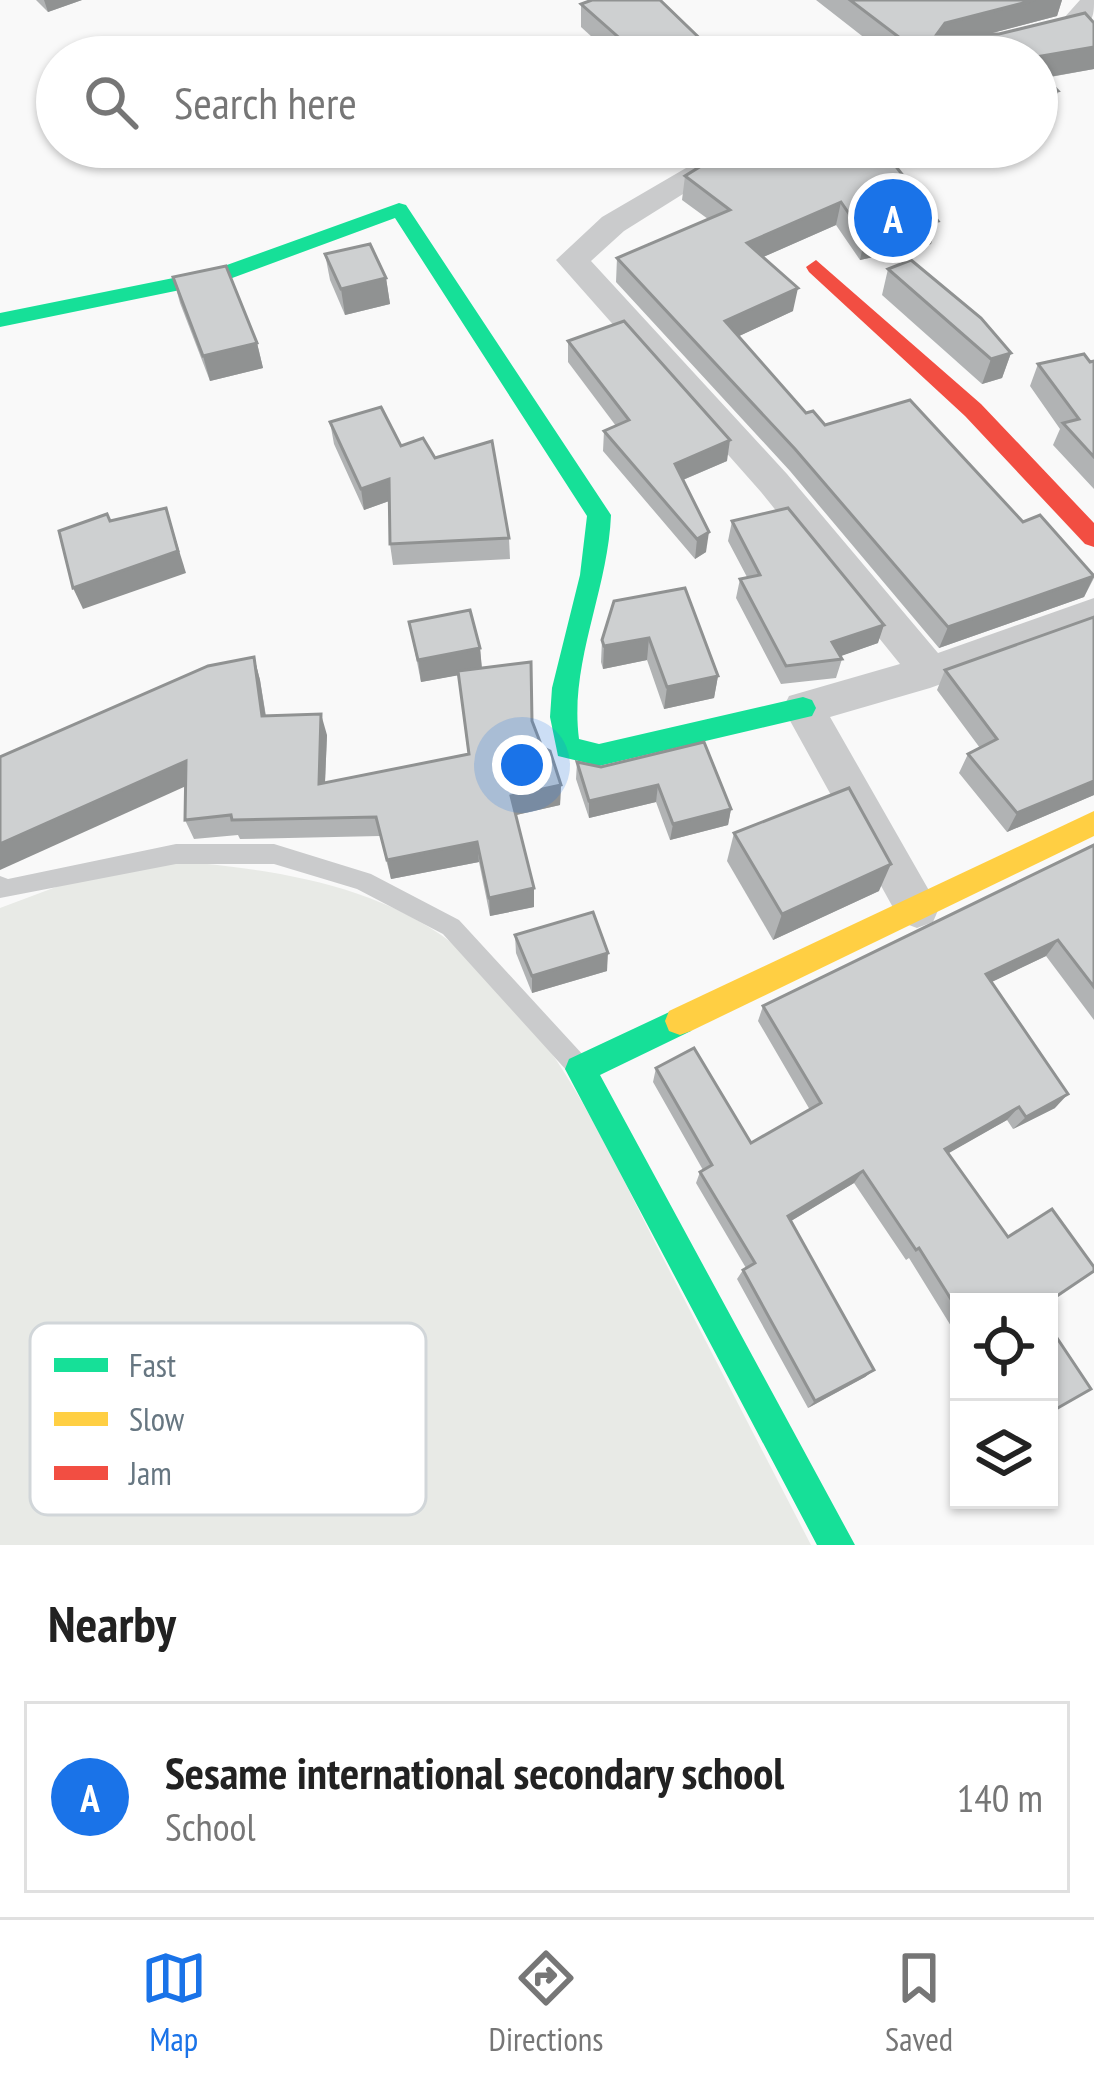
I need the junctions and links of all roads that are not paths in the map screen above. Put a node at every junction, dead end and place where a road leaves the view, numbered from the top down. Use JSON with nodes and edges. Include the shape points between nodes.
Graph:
{"nodes":[{"id":1,"x":1094,"y":0,"type":"edge"},
{"id":2,"x":1033,"y":36,"type":"edge"},
{"id":3,"x":708,"y":168,"type":"edge"},
{"id":4,"x":816,"y":267,"type":"dead end"},
{"id":5,"x":0,"y":320,"type":"edge"},
{"id":6,"x":1094,"y":538,"type":"edge"},
{"id":7,"x":1094,"y":613,"type":"edge"},
{"id":8,"x":930,"y":671,"type":"junction"},
{"id":9,"x":803,"y":708,"type":"junction"},
{"id":10,"x":1094,"y":823,"type":"edge"},
{"id":11,"x":0,"y":886,"type":"edge"},
{"id":12,"x":917,"y":908,"type":"junction"},
{"id":13,"x":580,"y":1069,"type":"junction"},
{"id":14,"x":837,"y":1545,"type":"edge"}],
"edges":[{"from":1,"to":2,"type":"street","via":[[1073,26]]},
{"from":3,"to":8,"type":"street","via":[[614,224],[572,260]]},
{"from":4,"to":6,"type":"street","via":[[973,410]]},
{"from":5,"to":9,"type":"street","via":[[217,275],[399,209],[599,514],[599,564],[562,667],[558,720],[567,748],[599,754]]},
{"from":7,"to":8,"type":"street"},
{"from":8,"to":9,"type":"street"},
{"from":9,"to":12,"type":"street"},
{"from":10,"to":12,"type":"street"},
{"from":11,"to":13,"type":"lane","via":[[176,854],[274,854],[363,881],[451,927]]},
{"from":12,"to":13,"type":"street"},
{"from":13,"to":14,"type":"street"}]}
